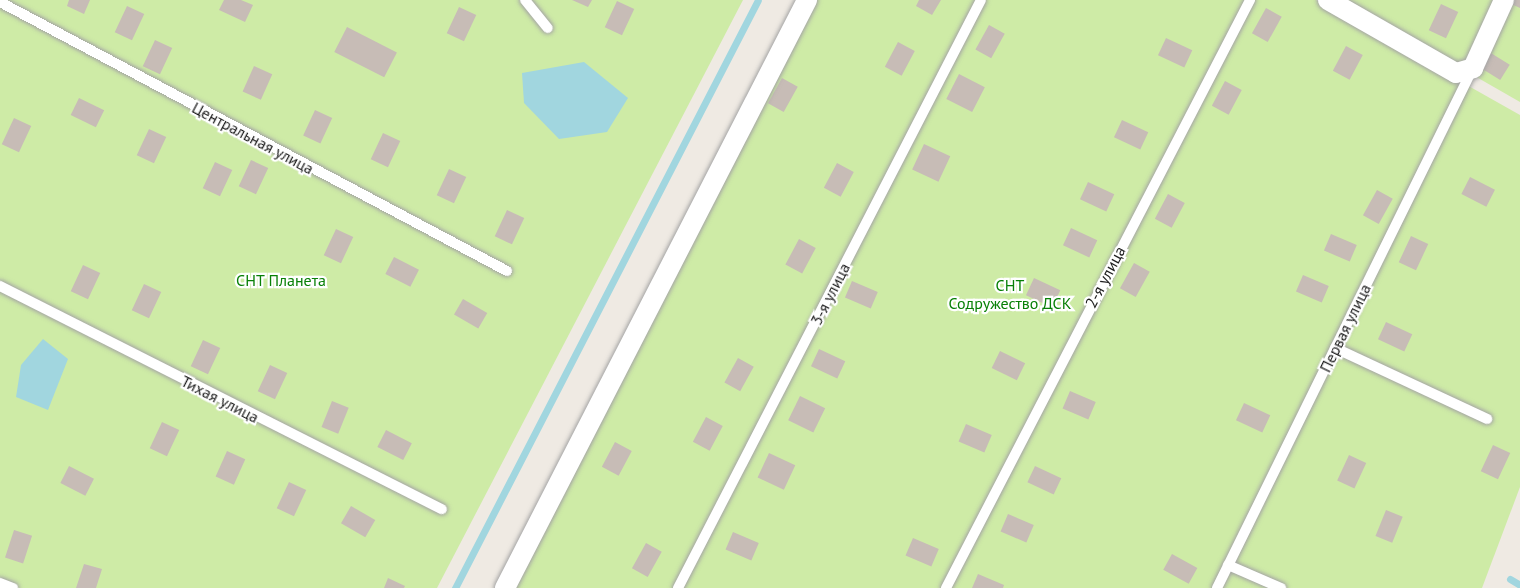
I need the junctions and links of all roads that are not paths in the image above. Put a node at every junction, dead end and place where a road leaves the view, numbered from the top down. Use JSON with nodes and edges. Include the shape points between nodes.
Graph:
{"nodes":[{"id":1,"x":525,"y":0,"type":"edge"},
{"id":2,"x":807,"y":0,"type":"edge"},
{"id":3,"x":981,"y":0,"type":"edge"},
{"id":4,"x":1250,"y":0,"type":"edge"},
{"id":5,"x":1328,"y":0,"type":"edge"},
{"id":6,"x":1504,"y":0,"type":"edge"},
{"id":7,"x":0,"y":2,"type":"edge"},
{"id":8,"x":548,"y":27,"type":"dead end"},
{"id":9,"x":1473,"y":68,"type":"junction"},
{"id":10,"x":507,"y":271,"type":"dead end"},
{"id":11,"x":0,"y":286,"type":"edge"},
{"id":12,"x":1335,"y":348,"type":"junction"},
{"id":13,"x":1487,"y":418,"type":"dead end"},
{"id":14,"x":442,"y":510,"type":"dead end"},
{"id":15,"x":1228,"y":565,"type":"junction"},
{"id":16,"x":0,"y":583,"type":"edge"},
{"id":17,"x":13,"y":588,"type":"edge"},
{"id":18,"x":505,"y":588,"type":"edge"},
{"id":19,"x":678,"y":588,"type":"edge"},
{"id":20,"x":946,"y":588,"type":"edge"},
{"id":21,"x":1217,"y":588,"type":"edge"},
{"id":22,"x":1281,"y":588,"type":"edge"}],
"edges":[{"from":1,"to":8,"type":"lane"},
{"from":2,"to":18,"type":"street"},
{"from":3,"to":19,"type":"lane","name":"3-я улица"},
{"from":4,"to":20,"type":"lane","name":"2-я улица"},
{"from":5,"to":9,"type":"street","via":[[1456,73]]},
{"from":6,"to":9,"type":"street"},
{"from":7,"to":10,"type":"lane","name":"Центральная улица"},
{"from":9,"to":12,"type":"lane","name":"Первая улица"},
{"from":11,"to":14,"type":"lane","name":"Тихая улица"},
{"from":12,"to":13,"type":"lane"},
{"from":12,"to":15,"type":"lane","name":"Первая улица"},
{"from":15,"to":21,"type":"lane","name":"Первая улица"},
{"from":15,"to":22,"type":"lane"},
{"from":16,"to":17,"type":"lane"}]}
